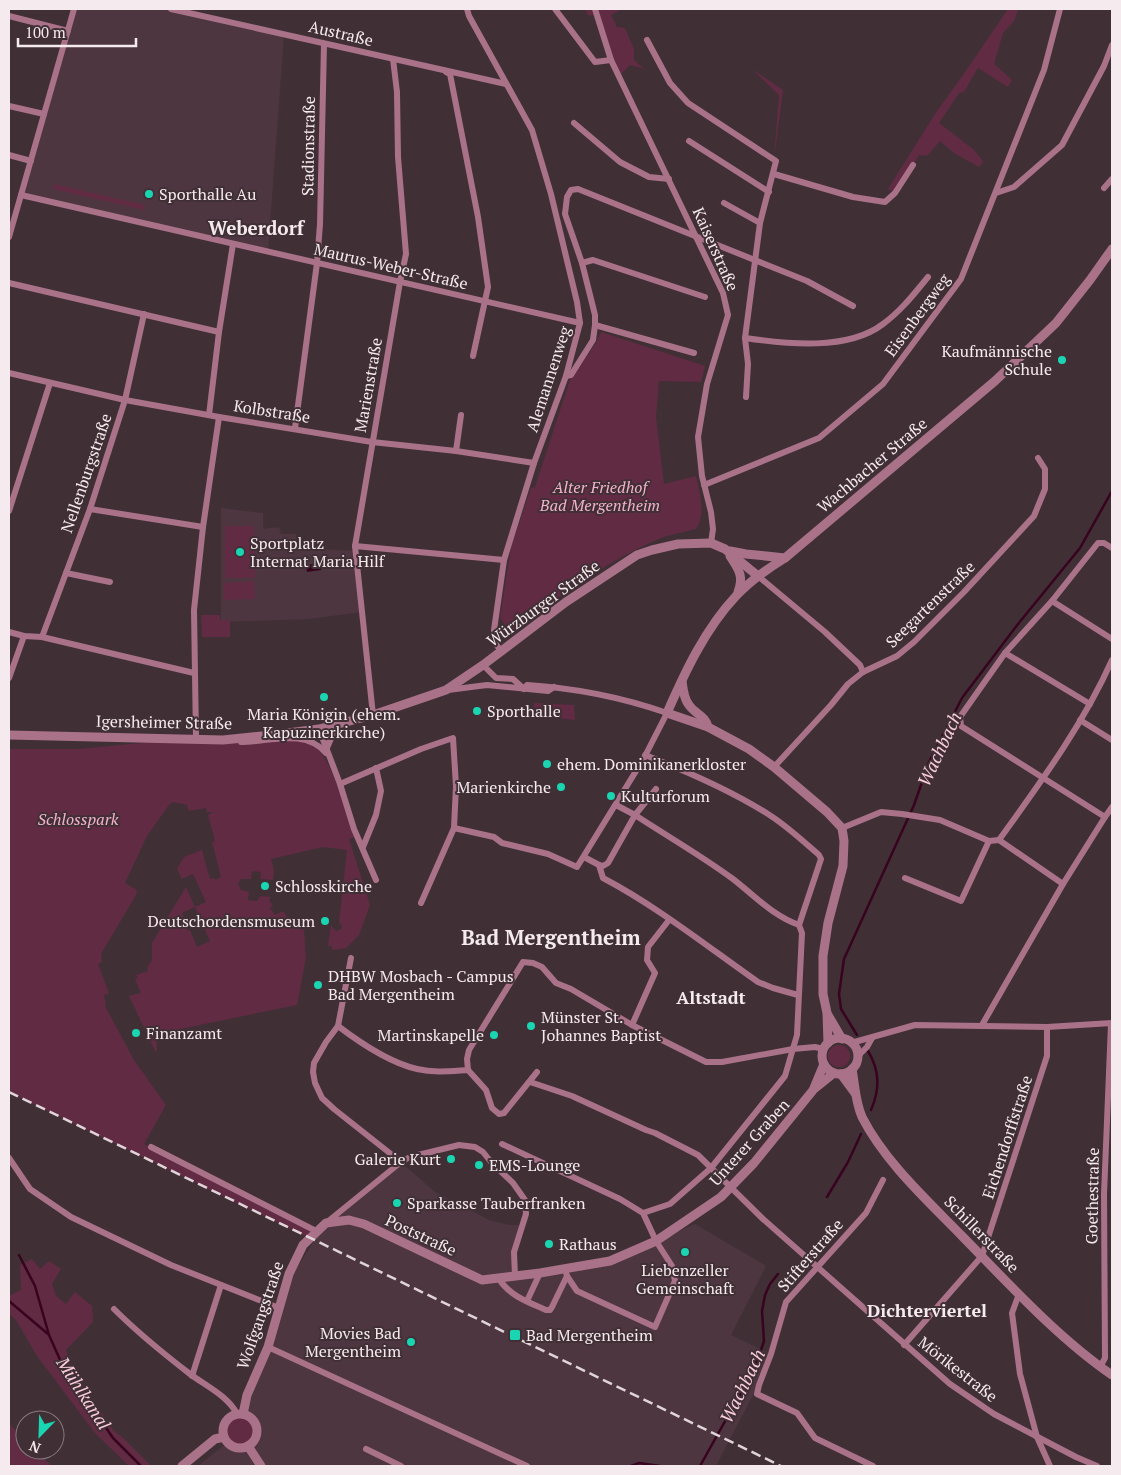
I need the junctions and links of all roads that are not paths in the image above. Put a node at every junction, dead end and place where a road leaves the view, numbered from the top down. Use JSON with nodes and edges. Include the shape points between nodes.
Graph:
{"nodes":[{"id":1,"x":74,"y":9,"type":"edge"},
{"id":2,"x":171,"y":9,"type":"edge"},
{"id":3,"x":467,"y":9,"type":"edge"},
{"id":4,"x":555,"y":9,"type":"edge"},
{"id":5,"x":595,"y":9,"type":"edge"},
{"id":6,"x":1060,"y":9,"type":"edge"},
{"id":7,"x":9,"y":16,"type":"edge"},
{"id":8,"x":68,"y":31,"type":"junction"},
{"id":9,"x":648,"y":40,"type":"dead end"},
{"id":10,"x":324,"y":44,"type":"junction"},
{"id":11,"x":1112,"y":44,"type":"edge"},
{"id":12,"x":393,"y":59,"type":"junction"},
{"id":13,"x":611,"y":60,"type":"junction"},
{"id":14,"x":444,"y":71,"type":"junction"},
{"id":15,"x":506,"y":84,"type":"junction"},
{"id":16,"x":9,"y":106,"type":"edge"},
{"id":17,"x":44,"y":114,"type":"junction"},
{"id":18,"x":574,"y":123,"type":"dead end"},
{"id":19,"x":689,"y":141,"type":"dead end"},
{"id":20,"x":9,"y":155,"type":"edge"},
{"id":21,"x":31,"y":161,"type":"junction"},
{"id":22,"x":913,"y":164,"type":"dead end"},
{"id":23,"x":774,"y":174,"type":"junction"},
{"id":24,"x":669,"y":179,"type":"junction"},
{"id":25,"x":1112,"y":179,"type":"edge"},
{"id":26,"x":1104,"y":188,"type":"dead end"},
{"id":27,"x":769,"y":192,"type":"junction"},
{"id":28,"x":996,"y":193,"type":"junction"},
{"id":29,"x":21,"y":195,"type":"junction"},
{"id":30,"x":724,"y":203,"type":"dead end"},
{"id":31,"x":760,"y":223,"type":"junction"},
{"id":32,"x":9,"y":234,"type":"edge"},
{"id":33,"x":696,"y":236,"type":"junction"},
{"id":34,"x":233,"y":244,"type":"junction"},
{"id":35,"x":1112,"y":249,"type":"edge"},
{"id":36,"x":756,"y":260,"type":"junction"},
{"id":37,"x":317,"y":263,"type":"junction"},
{"id":38,"x":582,"y":263,"type":"junction"},
{"id":39,"x":928,"y":277,"type":"dead end"},
{"id":40,"x":400,"y":282,"type":"junction"},
{"id":41,"x":9,"y":283,"type":"edge"},
{"id":42,"x":705,"y":297,"type":"dead end"},
{"id":43,"x":484,"y":301,"type":"junction"},
{"id":44,"x":853,"y":306,"type":"dead end"},
{"id":45,"x":144,"y":314,"type":"junction"},
{"id":46,"x":580,"y":323,"type":"junction"},
{"id":47,"x":596,"y":325,"type":"junction"},
{"id":48,"x":219,"y":332,"type":"junction"},
{"id":49,"x":745,"y":338,"type":"junction"},
{"id":50,"x":694,"y":353,"type":"dead end"},
{"id":51,"x":473,"y":356,"type":"dead end"},
{"id":52,"x":9,"y":373,"type":"edge"},
{"id":53,"x":566,"y":376,"type":"junction"},
{"id":54,"x":50,"y":383,"type":"junction"},
{"id":55,"x":746,"y":397,"type":"dead end"},
{"id":56,"x":125,"y":400,"type":"junction"},
{"id":57,"x":461,"y":414,"type":"dead end"},
{"id":58,"x":209,"y":415,"type":"junction"},
{"id":59,"x":218,"y":417,"type":"junction"},
{"id":60,"x":295,"y":428,"type":"junction"},
{"id":61,"x":372,"y":442,"type":"junction"},
{"id":62,"x":456,"y":451,"type":"junction"},
{"id":63,"x":1038,"y":458,"type":"dead end"},
{"id":64,"x":534,"y":463,"type":"junction"},
{"id":65,"x":704,"y":485,"type":"junction"},
{"id":66,"x":90,"y":509,"type":"junction"},
{"id":67,"x":9,"y":511,"type":"edge"},
{"id":68,"x":203,"y":527,"type":"junction"},
{"id":69,"x":711,"y":543,"type":"junction"},
{"id":70,"x":355,"y":546,"type":"junction"},
{"id":71,"x":1112,"y":548,"type":"edge"},
{"id":72,"x":725,"y":549,"type":"junction"},
{"id":73,"x":746,"y":554,"type":"junction"},
{"id":74,"x":785,"y":558,"type":"junction"},
{"id":75,"x":504,"y":560,"type":"junction"},
{"id":76,"x":66,"y":573,"type":"junction"},
{"id":77,"x":758,"y":576,"type":"junction"},
{"id":78,"x":110,"y":582,"type":"dead end"},
{"id":79,"x":737,"y":595,"type":"junction"},
{"id":80,"x":1052,"y":601,"type":"junction"},
{"id":81,"x":9,"y":632,"type":"edge"},
{"id":82,"x":24,"y":636,"type":"junction"},
{"id":83,"x":42,"y":637,"type":"junction"},
{"id":84,"x":1112,"y":639,"type":"edge"},
{"id":85,"x":501,"y":651,"type":"junction"},
{"id":86,"x":1006,"y":653,"type":"junction"},
{"id":87,"x":1112,"y":660,"type":"edge"},
{"id":88,"x":483,"y":665,"type":"junction"},
{"id":89,"x":864,"y":672,"type":"junction"},
{"id":90,"x":194,"y":674,"type":"junction"},
{"id":91,"x":9,"y":678,"type":"edge"},
{"id":92,"x":682,"y":681,"type":"junction"},
{"id":93,"x":524,"y":689,"type":"junction"},
{"id":94,"x":446,"y":690,"type":"junction"},
{"id":95,"x":1090,"y":704,"type":"junction"},
{"id":96,"x":667,"y":713,"type":"junction"},
{"id":97,"x":373,"y":715,"type":"junction"},
{"id":98,"x":1080,"y":720,"type":"junction"},
{"id":99,"x":337,"y":725,"type":"junction"},
{"id":100,"x":708,"y":727,"type":"junction"},
{"id":101,"x":318,"y":729,"type":"junction"},
{"id":102,"x":9,"y":735,"type":"edge"},
{"id":103,"x":196,"y":738,"type":"junction"},
{"id":104,"x":223,"y":740,"type":"junction"},
{"id":105,"x":1112,"y":740,"type":"edge"},
{"id":106,"x":326,"y":750,"type":"junction"},
{"id":107,"x":645,"y":755,"type":"junction"},
{"id":108,"x":330,"y":757,"type":"junction"},
{"id":109,"x":774,"y":766,"type":"junction"},
{"id":110,"x":376,"y":768,"type":"junction"},
{"id":111,"x":1043,"y":778,"type":"junction"},
{"id":112,"x":340,"y":784,"type":"junction"},
{"id":113,"x":656,"y":789,"type":"dead end"},
{"id":114,"x":616,"y":804,"type":"junction"},
{"id":115,"x":1112,"y":808,"type":"edge"},
{"id":116,"x":635,"y":815,"type":"junction"},
{"id":117,"x":1104,"y":817,"type":"junction"},
{"id":118,"x":454,"y":828,"type":"junction"},
{"id":119,"x":842,"y":828,"type":"junction"},
{"id":120,"x":989,"y":840,"type":"junction"},
{"id":121,"x":999,"y":840,"type":"junction"},
{"id":122,"x":363,"y":847,"type":"junction"},
{"id":123,"x":584,"y":857,"type":"junction"},
{"id":124,"x":599,"y":865,"type":"junction"},
{"id":125,"x":905,"y":878,"type":"dead end"},
{"id":126,"x":376,"y":880,"type":"dead end"},
{"id":127,"x":1063,"y":884,"type":"junction"},
{"id":128,"x":421,"y":903,"type":"dead end"},
{"id":129,"x":669,"y":920,"type":"junction"},
{"id":130,"x":799,"y":925,"type":"junction"},
{"id":131,"x":351,"y":958,"type":"dead end"},
{"id":132,"x":798,"y":995,"type":"junction"},
{"id":133,"x":827,"y":1013,"type":"junction"},
{"id":134,"x":1112,"y":1023,"type":"edge"},
{"id":135,"x":982,"y":1025,"type":"junction"},
{"id":136,"x":338,"y":1026,"type":"junction"},
{"id":137,"x":632,"y":1026,"type":"junction"},
{"id":138,"x":1047,"y":1027,"type":"junction"},
{"id":139,"x":872,"y":1038,"type":"junction"},
{"id":140,"x":847,"y":1041,"type":"junction"},
{"id":141,"x":826,"y":1046,"type":"junction"},
{"id":142,"x":793,"y":1048,"type":"junction"},
{"id":143,"x":857,"y":1057,"type":"junction"},
{"id":144,"x":824,"y":1064,"type":"junction"},
{"id":145,"x":852,"y":1069,"type":"junction"},
{"id":146,"x":468,"y":1070,"type":"junction"},
{"id":147,"x":537,"y":1072,"type":"dead end"},
{"id":148,"x":837,"y":1073,"type":"junction"},
{"id":149,"x":530,"y":1082,"type":"junction"},
{"id":150,"x":814,"y":1089,"type":"junction"},
{"id":151,"x":855,"y":1093,"type":"junction"},
{"id":152,"x":502,"y":1144,"type":"dead end"},
{"id":153,"x":151,"y":1148,"type":"dead end"},
{"id":154,"x":9,"y":1158,"type":"edge"},
{"id":155,"x":401,"y":1162,"type":"junction"},
{"id":156,"x":711,"y":1168,"type":"junction"},
{"id":157,"x":883,"y":1180,"type":"dead end"},
{"id":158,"x":730,"y":1188,"type":"junction"},
{"id":159,"x":643,"y":1213,"type":"junction"},
{"id":160,"x":326,"y":1222,"type":"junction"},
{"id":161,"x":316,"y":1231,"type":"junction"},
{"id":162,"x":656,"y":1241,"type":"junction"},
{"id":163,"x":982,"y":1256,"type":"junction"},
{"id":164,"x":817,"y":1267,"type":"junction"},
{"id":165,"x":540,"y":1273,"type":"junction"},
{"id":166,"x":566,"y":1273,"type":"junction"},
{"id":167,"x":515,"y":1276,"type":"junction"},
{"id":168,"x":499,"y":1279,"type":"junction"},
{"id":169,"x":221,"y":1285,"type":"junction"},
{"id":170,"x":1019,"y":1294,"type":"junction"},
{"id":171,"x":527,"y":1301,"type":"junction"},
{"id":172,"x":279,"y":1308,"type":"junction"},
{"id":173,"x":114,"y":1309,"type":"dead end"},
{"id":174,"x":904,"y":1345,"type":"junction"},
{"id":175,"x":268,"y":1347,"type":"junction"},
{"id":176,"x":1100,"y":1367,"type":"junction"},
{"id":177,"x":1112,"y":1375,"type":"edge"},
{"id":178,"x":192,"y":1376,"type":"junction"},
{"id":179,"x":240,"y":1414,"type":"junction"},
{"id":180,"x":224,"y":1437,"type":"junction"},
{"id":181,"x":1037,"y":1437,"type":"junction"},
{"id":182,"x":248,"y":1446,"type":"junction"},
{"id":183,"x":366,"y":1449,"type":"dead end"},
{"id":184,"x":182,"y":1466,"type":"edge"},
{"id":185,"x":261,"y":1466,"type":"edge"},
{"id":186,"x":402,"y":1466,"type":"edge"},
{"id":187,"x":527,"y":1466,"type":"edge"},
{"id":188,"x":874,"y":1466,"type":"edge"},
{"id":189,"x":1050,"y":1466,"type":"edge"},
{"id":190,"x":1097,"y":1466,"type":"edge"}],
"edges":[{"from":1,"to":8,"type":"street"},
{"from":2,"to":10,"type":"street","name":"Austraße"},
{"from":3,"to":15,"type":"street","name":"Alemannenweg"},
{"from":4,"to":13,"type":"street","via":[[595,62]]},
{"from":5,"to":13,"type":"street","name":"Kaiserstraße"},
{"from":6,"to":28,"type":"street","name":"Eisenbergweg","via":[[1044,70]]},
{"from":7,"to":8,"type":"street"},
{"from":8,"to":17,"type":"street"},
{"from":9,"to":23,"type":"street","via":[[670,83],[688,103],[774,159]]},
{"from":10,"to":12,"type":"street","name":"Austraße"},
{"from":10,"to":37,"type":"street","name":"Stadionstraße"},
{"from":11,"to":28,"type":"street","via":[[1104,66],[1062,145],[1014,187]]},
{"from":12,"to":14,"type":"street","name":"Austraße"},
{"from":12,"to":40,"type":"street","name":"Marienstraße","via":[[406,254]]},
{"from":13,"to":24,"type":"street","name":"Kaiserstraße"},
{"from":14,"to":15,"type":"street","name":"Austraße"},
{"from":14,"to":43,"type":"street","via":[[450,74],[478,217],[488,287]]},
{"from":15,"to":46,"type":"street","name":"Alemannenweg","via":[[532,130],[551,194]]},
{"from":16,"to":17,"type":"street"},
{"from":17,"to":21,"type":"street"},
{"from":18,"to":24,"type":"street","via":[[620,162],[649,176]]},
{"from":19,"to":27,"type":"street"},
{"from":20,"to":21,"type":"street"},
{"from":21,"to":29,"type":"street"},
{"from":22,"to":23,"type":"street","via":[[886,202],[853,197]]},
{"from":23,"to":27,"type":"street"},
{"from":24,"to":33,"type":"street","name":"Kaiserstraße"},
{"from":25,"to":26,"type":"street"},
{"from":27,"to":31,"type":"street"},
{"from":28,"to":65,"type":"street","name":"Eisenbergweg","via":[[961,279],[883,384],[819,438]]},
{"from":29,"to":32,"type":"street"},
{"from":29,"to":34,"type":"street","name":"Maurus-Weber-Straße"},
{"from":30,"to":31,"type":"street"},
{"from":31,"to":36,"type":"street"},
{"from":33,"to":36,"type":"street"},
{"from":33,"to":38,"type":"street","via":[[578,189],[571,190],[565,214]]},
{"from":33,"to":65,"type":"street","name":"Kaiserstraße","via":[[723,293],[728,315],[707,384],[698,437]]},
{"from":34,"to":37,"type":"street","name":"Maurus-Weber-Straße"},
{"from":34,"to":48,"type":"street"},
{"from":35,"to":74,"type":"street","name":"Wachbacher Straße","via":[[1056,322],[995,381]]},
{"from":36,"to":44,"type":"street","via":[[807,281]]},
{"from":36,"to":49,"type":"street"},
{"from":37,"to":40,"type":"street","name":"Maurus-Weber-Straße"},
{"from":37,"to":60,"type":"street","name":"Stadionstraße"},
{"from":38,"to":42,"type":"street","via":[[593,260]]},
{"from":38,"to":47,"type":"street"},
{"from":39,"to":49,"type":"street","via":[[905,305],[882,325],[859,338],[783,344]]},
{"from":40,"to":43,"type":"street","name":"Maurus-Weber-Straße"},
{"from":40,"to":61,"type":"street","name":"Marienstraße"},
{"from":41,"to":45,"type":"street"},
{"from":43,"to":46,"type":"street","name":"Maurus-Weber-Straße"},
{"from":43,"to":51,"type":"street"},
{"from":45,"to":48,"type":"street"},
{"from":45,"to":56,"type":"street","name":"Nellenburgstraße"},
{"from":46,"to":53,"type":"street","name":"Alemannenweg"},
{"from":47,"to":50,"type":"street"},
{"from":47,"to":53,"type":"street","via":[[593,340],[571,375]]},
{"from":48,"to":58,"type":"street"},
{"from":49,"to":55,"type":"street","via":[[748,364]]},
{"from":52,"to":54,"type":"street","name":"Kolbstraße"},
{"from":53,"to":64,"type":"street","name":"Alemannenweg"},
{"from":54,"to":56,"type":"street","name":"Kolbstraße"},
{"from":54,"to":67,"type":"street"},
{"from":56,"to":58,"type":"street","name":"Kolbstraße"},
{"from":56,"to":66,"type":"street","name":"Nellenburgstraße"},
{"from":57,"to":62,"type":"street"},
{"from":58,"to":59,"type":"street","name":"Kolbstraße"},
{"from":59,"to":60,"type":"street","name":"Kolbstraße"},
{"from":59,"to":68,"type":"street"},
{"from":60,"to":61,"type":"street","name":"Kolbstraße"},
{"from":61,"to":62,"type":"street","name":"Kolbstraße"},
{"from":61,"to":70,"type":"street","name":"Marienstraße"},
{"from":62,"to":64,"type":"street","name":"Kolbstraße"},
{"from":63,"to":89,"type":"street","name":"Seegartenstraße","via":[[1045,469],[1045,489],[1034,516],[914,642],[888,662]]},
{"from":64,"to":75,"type":"street","name":"Alemannenweg"},
{"from":65,"to":69,"type":"street","name":"Kaiserstraße","via":[[711,512]]},
{"from":66,"to":68,"type":"street"},
{"from":66,"to":76,"type":"street","name":"Nellenburgstraße"},
{"from":68,"to":90,"type":"street","via":[[194,610]]},
{"from":69,"to":72,"type":"street","name":"Würzburger Straße"},
{"from":69,"to":85,"type":"street","name":"Würzburger Straße","via":[[678,544],[637,555],[566,602]]},
{"from":70,"to":75,"type":"street"},
{"from":70,"to":97,"type":"street","name":"Marienstraße"},
{"from":71,"to":80,"type":"street","via":[[1098,543]]},
{"from":72,"to":73,"type":"street"},
{"from":72,"to":77,"type":"street","name":"Würzburger Straße"},
{"from":72,"to":79,"type":"street","via":[[741,579]]},
{"from":73,"to":74,"type":"street"},
{"from":73,"to":77,"type":"street"},
{"from":74,"to":77,"type":"street","name":"Wachbacher Straße"},
{"from":75,"to":85,"type":"street","name":"Alemannenweg","via":[[494,630],[495,643]]},
{"from":76,"to":78,"type":"street"},
{"from":76,"to":83,"type":"street","name":"Nellenburgstraße"},
{"from":77,"to":79,"type":"street","name":"Wachbacher Straße"},
{"from":77,"to":89,"type":"street","via":[[825,632]]},
{"from":79,"to":92,"type":"street","name":"Wachbacher Straße","via":[[707,633]]},
{"from":80,"to":84,"type":"street"},
{"from":80,"to":86,"type":"street"},
{"from":81,"to":82,"type":"street"},
{"from":82,"to":83,"type":"street"},
{"from":82,"to":91,"type":"street"},
{"from":83,"to":90,"type":"street"},
{"from":85,"to":88,"type":"street","name":"Würzburger Straße"},
{"from":86,"to":95,"type":"street"},
{"from":86,"to":111,"type":"street","via":[[960,717],[961,726]]},
{"from":87,"to":95,"type":"street"},
{"from":88,"to":93,"type":"street","via":[[496,678],[513,680]]},
{"from":88,"to":94,"type":"street","name":"Würzburger Straße"},
{"from":89,"to":109,"type":"street","name":"Seegartenstraße","via":[[848,684]]},
{"from":90,"to":103,"type":"street"},
{"from":92,"to":96,"type":"street","name":"Wachbacher Straße"},
{"from":92,"to":100,"type":"street","via":[[689,706],[707,721]]},
{"from":93,"to":94,"type":"street","via":[[487,685]]},
{"from":93,"to":96,"type":"street","via":[[548,691],[554,687],[612,696]]},
{"from":94,"to":97,"type":"street","name":"Würzburger Straße"},
{"from":95,"to":98,"type":"street"},
{"from":96,"to":100,"type":"street"},
{"from":96,"to":107,"type":"street"},
{"from":97,"to":99,"type":"street","name":"Würzburger Straße"},
{"from":98,"to":105,"type":"street"},
{"from":98,"to":111,"type":"street"},
{"from":99,"to":101,"type":"street","name":"Würzburger Straße"},
{"from":99,"to":106,"type":"street"},
{"from":100,"to":109,"type":"street"},
{"from":101,"to":104,"type":"street","name":"Igersheimer Straße"},
{"from":101,"to":106,"type":"street"},
{"from":102,"to":103,"type":"street","name":"Igersheimer Straße"},
{"from":103,"to":104,"type":"street","name":"Igersheimer Straße"},
{"from":104,"to":108,"type":"street","via":[[304,738],[313,741]]},
{"from":106,"to":108,"type":"street"},
{"from":107,"to":114,"type":"street"},
{"from":107,"to":130,"type":"street","via":[[773,817],[819,856],[821,859]]},
{"from":108,"to":112,"type":"street"},
{"from":109,"to":119,"type":"street"},
{"from":110,"to":112,"type":"street"},
{"from":110,"to":118,"type":"street","via":[[453,738]]},
{"from":110,"to":122,"type":"street","via":[[382,791]]},
{"from":111,"to":117,"type":"street"},
{"from":111,"to":121,"type":"street"},
{"from":112,"to":122,"type":"street"},
{"from":113,"to":116,"type":"street"},
{"from":114,"to":116,"type":"street"},
{"from":114,"to":123,"type":"street"},
{"from":115,"to":117,"type":"street"},
{"from":116,"to":124,"type":"street","via":[[608,863]]},
{"from":116,"to":130,"type":"street","via":[[732,878],[774,914]]},
{"from":117,"to":127,"type":"street"},
{"from":118,"to":123,"type":"street","via":[[548,854],[577,867]]},
{"from":118,"to":128,"type":"street"},
{"from":119,"to":120,"type":"street","via":[[882,812],[940,820]]},
{"from":119,"to":133,"type":"street","via":[[844,866],[828,923],[823,956],[823,994]]},
{"from":120,"to":121,"type":"street"},
{"from":120,"to":125,"type":"street","via":[[961,901]]},
{"from":121,"to":127,"type":"street"},
{"from":122,"to":126,"type":"street"},
{"from":123,"to":124,"type":"street"},
{"from":124,"to":129,"type":"street","via":[[603,878]]},
{"from":127,"to":135,"type":"street"},
{"from":129,"to":132,"type":"street","via":[[758,982]]},
{"from":129,"to":137,"type":"street","via":[[648,947],[647,960],[655,973]]},
{"from":130,"to":132,"type":"street","via":[[802,933]]},
{"from":131,"to":136,"type":"street"},
{"from":132,"to":142,"type":"street"},
{"from":133,"to":140,"type":"street"},
{"from":133,"to":141,"type":"street"},
{"from":134,"to":138,"type":"street"},
{"from":134,"to":176,"type":"street","name":"Goethestraße","via":[[1104,1194],[1105,1358]]},
{"from":135,"to":138,"type":"street"},
{"from":135,"to":139,"type":"street","via":[[915,1025]]},
{"from":136,"to":146,"type":"street","via":[[372,1048],[417,1069]]},
{"from":136,"to":155,"type":"street","via":[[314,1063],[315,1084],[322,1098],[334,1109]]},
{"from":137,"to":142,"type":"street","via":[[706,1062],[722,1062]]},
{"from":137,"to":146,"type":"street","via":[[556,983],[542,967],[523,962],[469,1050]]},
{"from":138,"to":163,"type":"street","name":"Eichendorffstraße","via":[[1048,1056]]},
{"from":139,"to":140,"type":"street"},
{"from":139,"to":143,"type":"street"},
{"from":140,"to":141,"type":"street","via":[[837,1039]]},
{"from":140,"to":143,"type":"street","via":[[854,1047]]},
{"from":141,"to":142,"type":"street"},
{"from":141,"to":144,"type":"street","via":[[822,1054]]},
{"from":142,"to":156,"type":"street","via":[[785,1076]]},
{"from":143,"to":145,"type":"street"},
{"from":144,"to":148,"type":"street"},
{"from":144,"to":150,"type":"street","name":"Unterer Graben"},
{"from":145,"to":148,"type":"street"},
{"from":145,"to":151,"type":"street","name":"Schillerstraße"},
{"from":146,"to":149,"type":"street","via":[[486,1090],[492,1108],[499,1114],[504,1113]]},
{"from":147,"to":149,"type":"street"},
{"from":148,"to":150,"type":"street","name":"Unterer Graben"},
{"from":148,"to":151,"type":"street","name":"Schillerstraße"},
{"from":149,"to":156,"type":"street","name":"Mörikestraße","via":[[572,1096],[655,1133],[698,1155]]},
{"from":150,"to":158,"type":"street","name":"Unterer Graben"},
{"from":151,"to":163,"type":"street","name":"Schillerstraße","via":[[861,1115],[875,1139],[913,1185]]},
{"from":152,"to":159,"type":"street"},
{"from":153,"to":161,"type":"street"},
{"from":154,"to":169,"type":"street","via":[[30,1189],[71,1217],[170,1265]]},
{"from":155,"to":160,"type":"street"},
{"from":155,"to":167,"type":"street","via":[[459,1145],[475,1146],[483,1152],[525,1200],[526,1214],[514,1252]]},
{"from":156,"to":158,"type":"street","name":"Mörikestraße"},
{"from":156,"to":159,"type":"street","via":[[670,1204]]},
{"from":157,"to":164,"type":"street","name":"Stifterstraße","via":[[866,1213]]},
{"from":158,"to":162,"type":"street","name":"Unterer Graben"},
{"from":158,"to":164,"type":"street","name":"Mörikestraße"},
{"from":159,"to":162,"type":"street"},
{"from":160,"to":161,"type":"street"},
{"from":160,"to":168,"type":"street","name":"Poststraße","via":[[349,1220],[364,1224],[482,1280]]},
{"from":161,"to":172,"type":"street","name":"Wolfgangstraße","via":[[293,1263]]},
{"from":162,"to":166,"type":"street","name":"Unterer Graben","via":[[610,1261]]},
{"from":162,"to":166,"type":"street","via":[[672,1266],[675,1281],[655,1327],[577,1291]]},
{"from":163,"to":170,"type":"street","name":"Schillerstraße"},
{"from":163,"to":174,"type":"street","name":"Eichendorffstraße"},
{"from":164,"to":174,"type":"street","name":"Mörikestraße"},
{"from":164,"to":188,"type":"street","name":"Stifterstraße","via":[[786,1302],[757,1394],[797,1414],[815,1438]]},
{"from":165,"to":166,"type":"street","name":"Unterer Graben"},
{"from":165,"to":167,"type":"street","name":"Poststraße"},
{"from":165,"to":171,"type":"street"},
{"from":166,"to":171,"type":"street","via":[[550,1310]]},
{"from":167,"to":168,"type":"street","name":"Poststraße"},
{"from":168,"to":171,"type":"street","via":[[505,1288]]},
{"from":169,"to":172,"type":"street"},
{"from":169,"to":178,"type":"street"},
{"from":170,"to":176,"type":"street","name":"Schillerstraße"},
{"from":170,"to":181,"type":"street","via":[[1012,1313],[1020,1374]]},
{"from":172,"to":175,"type":"street","name":"Wolfgangstraße"},
{"from":173,"to":178,"type":"street"},
{"from":174,"to":181,"type":"street","name":"Mörikestraße","via":[[950,1384],[994,1414]]},
{"from":175,"to":179,"type":"street","name":"Wolfgangstraße"},
{"from":175,"to":187,"type":"street"},
{"from":176,"to":177,"type":"street","name":"Schillerstraße"},
{"from":178,"to":179,"type":"street","via":[[215,1391]]},
{"from":179,"to":180,"type":"street","name":"Wolfgangstraße","via":[[230,1417],[224,1424]]},
{"from":179,"to":182,"type":"street","via":[[253,1420],[256,1426],[255,1437]]},
{"from":180,"to":182,"type":"street","via":[[235,1447]]},
{"from":180,"to":184,"type":"street","via":[[215,1439]]},
{"from":181,"to":189,"type":"street"},
{"from":181,"to":190,"type":"street","name":"Mörikestraße"},
{"from":182,"to":185,"type":"street"},
{"from":183,"to":186,"type":"street"}]}
